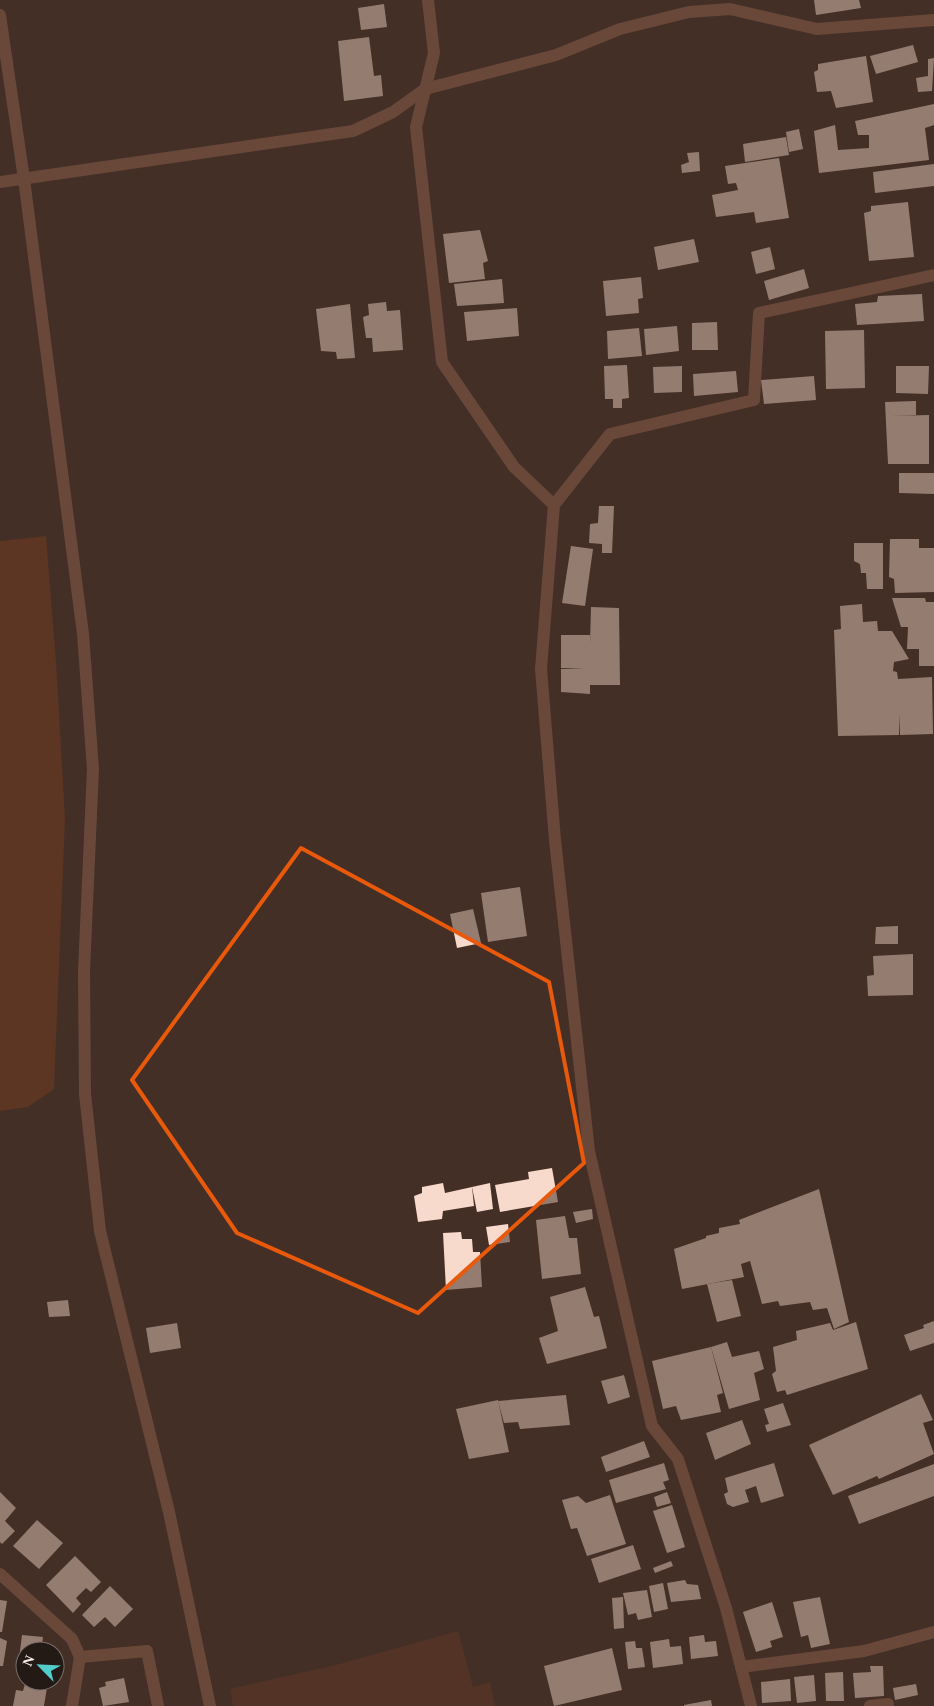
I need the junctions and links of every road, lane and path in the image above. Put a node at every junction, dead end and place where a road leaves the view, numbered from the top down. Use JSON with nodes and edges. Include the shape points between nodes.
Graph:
{"nodes":[{"id":1,"x":428,"y":0,"type":"edge"},
{"id":2,"x":0,"y":15,"type":"edge"},
{"id":3,"x":934,"y":20,"type":"edge"},
{"id":4,"x":425,"y":89,"type":"junction"},
{"id":5,"x":24,"y":179,"type":"junction"},
{"id":6,"x":0,"y":182,"type":"edge"},
{"id":7,"x":934,"y":274,"type":"edge"},
{"id":8,"x":554,"y":505,"type":"junction"},
{"id":9,"x":0,"y":1574,"type":"edge"},
{"id":10,"x":934,"y":1632,"type":"edge"},
{"id":11,"x":80,"y":1657,"type":"junction"},
{"id":12,"x":741,"y":1667,"type":"junction"},
{"id":13,"x":888,"y":1704,"type":"dead end"},
{"id":14,"x":72,"y":1706,"type":"edge"},
{"id":15,"x":158,"y":1706,"type":"edge"},
{"id":16,"x":210,"y":1706,"type":"edge"},
{"id":17,"x":751,"y":1706,"type":"edge"},
{"id":18,"x":870,"y":1706,"type":"edge"}],
"edges":[{"from":1,"to":4,"type":"street","via":[[434,53]]},
{"from":2,"to":5,"type":"street"},
{"from":3,"to":4,"type":"street","via":[[817,29],[730,9],[689,12],[620,29],[556,55]]},
{"from":4,"to":5,"type":"street","via":[[394,112],[353,130]]},
{"from":4,"to":8,"type":"street","via":[[416,127],[442,362],[514,466]]},
{"from":5,"to":6,"type":"street"},
{"from":5,"to":16,"type":"street","via":[[83,634],[93,769],[84,972],[85,1094],[100,1231],[169,1512]]},
{"from":7,"to":8,"type":"street","via":[[759,313],[754,400],[610,434]]},
{"from":8,"to":12,"type":"street","via":[[541,669],[555,840],[589,1151],[652,1426],[678,1459],[726,1608]]},
{"from":9,"to":11,"type":"street","via":[[72,1639]]},
{"from":10,"to":12,"type":"street","via":[[864,1651]]},
{"from":11,"to":14,"type":"street"},
{"from":11,"to":15,"type":"street","via":[[148,1650]]},
{"from":12,"to":17,"type":"street"},
{"from":13,"to":18,"type":"street"}]}
